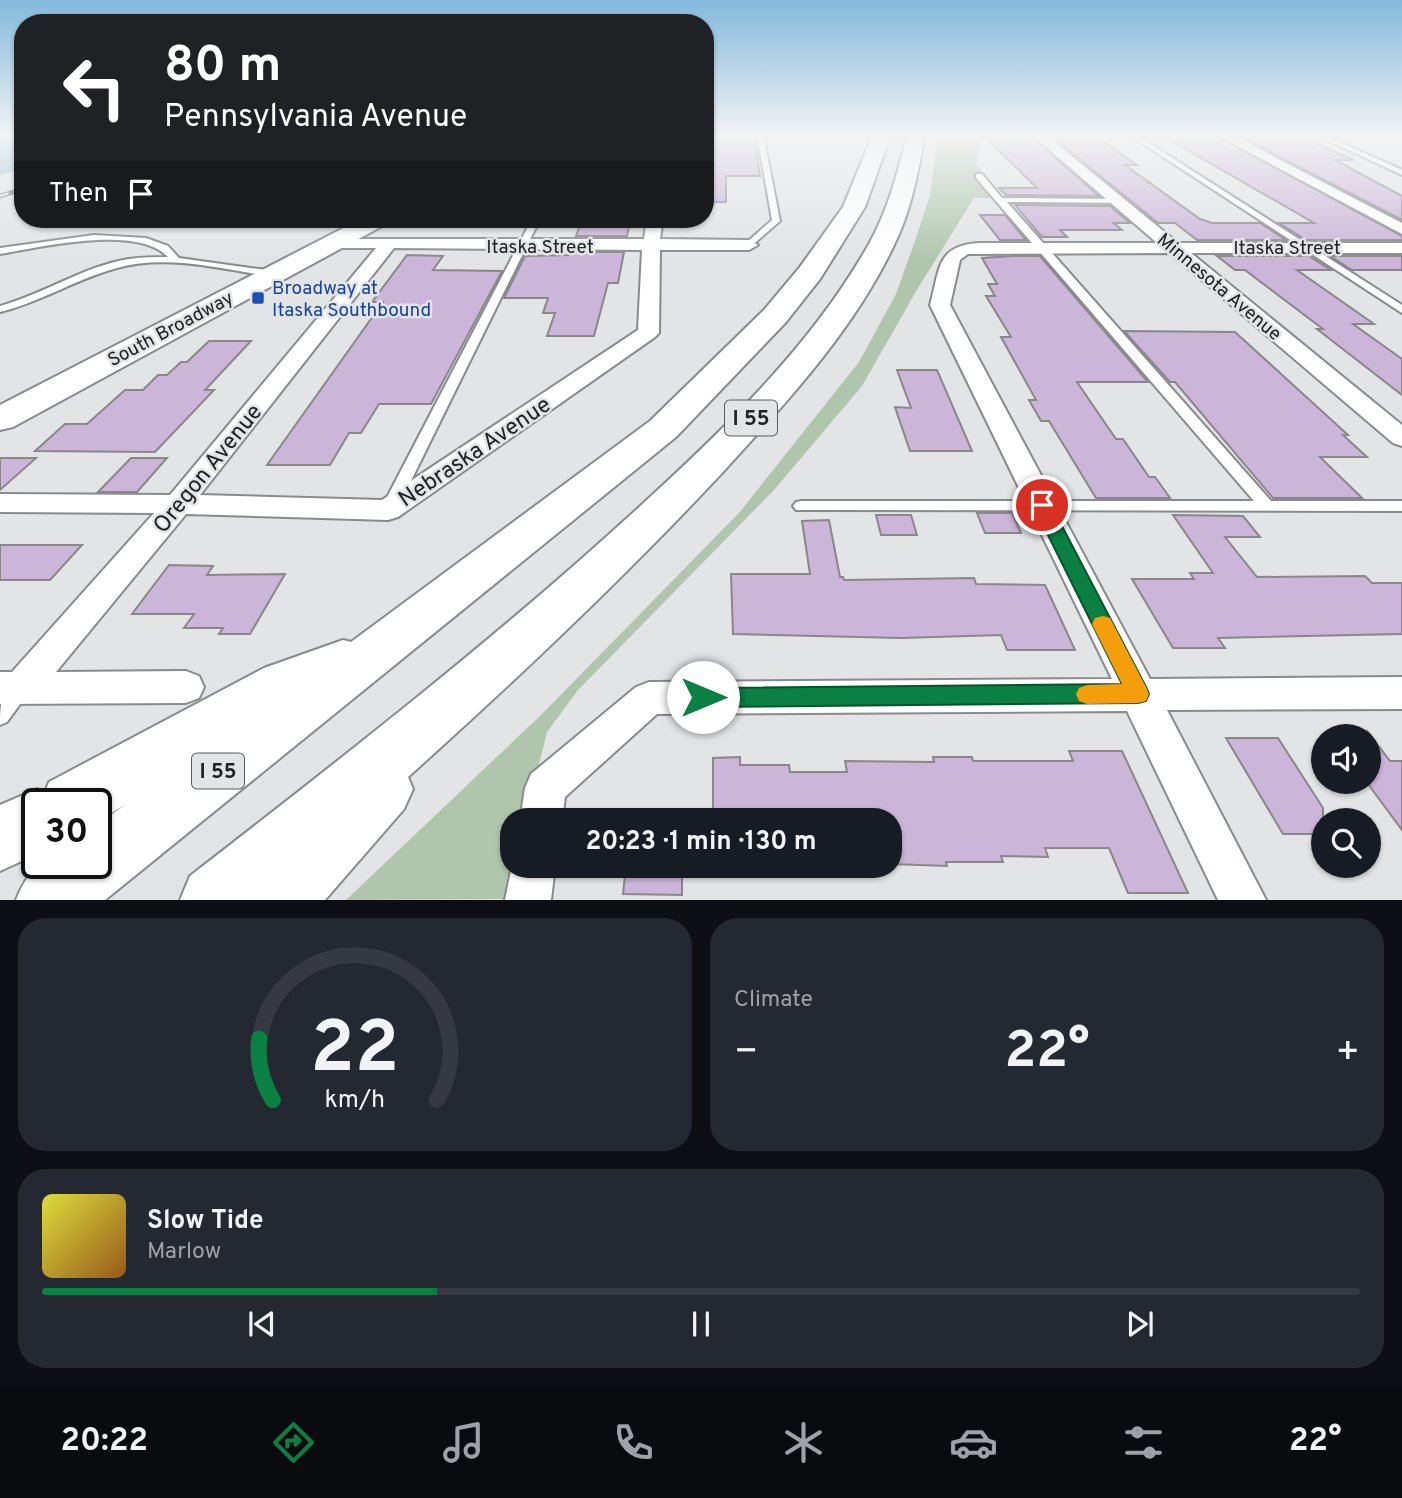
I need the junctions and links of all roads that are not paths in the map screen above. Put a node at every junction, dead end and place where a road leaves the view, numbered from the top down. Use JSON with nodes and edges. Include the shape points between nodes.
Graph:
{"nodes":[{"id":1,"x":768,"y":176,"type":"edge"},
{"id":2,"x":868,"y":176,"type":"edge"},
{"id":3,"x":906,"y":176,"type":"edge"},
{"id":4,"x":979,"y":176,"type":"dead end"},
{"id":5,"x":1089,"y":176,"type":"edge"},
{"id":6,"x":1196,"y":176,"type":"edge"},
{"id":7,"x":1301,"y":176,"type":"edge"},
{"id":8,"x":1000,"y":200,"type":"junction"},
{"id":9,"x":1120,"y":201,"type":"junction"},
{"id":10,"x":360,"y":228,"type":"edge"},
{"id":11,"x":531,"y":228,"type":"edge"},
{"id":12,"x":654,"y":228,"type":"edge"},
{"id":13,"x":1402,"y":229,"type":"edge"},
{"id":14,"x":331,"y":243,"type":"junction"},
{"id":15,"x":749,"y":245,"type":"joint"},
{"id":16,"x":387,"y":246,"type":"junction"},
{"id":17,"x":522,"y":246,"type":"junction"},
{"id":18,"x":651,"y":246,"type":"junction"},
{"id":19,"x":1042,"y":247,"type":"junction"},
{"id":20,"x":1174,"y":247,"type":"junction"},
{"id":21,"x":1305,"y":247,"type":"junction"},
{"id":22,"x":1402,"y":248,"type":"edge"},
{"id":23,"x":0,"y":251,"type":"edge"},
{"id":24,"x":176,"y":261,"type":"junction"},
{"id":25,"x":273,"y":274,"type":"junction"},
{"id":26,"x":0,"y":309,"type":"edge"},
{"id":27,"x":1402,"y":310,"type":"edge"},
{"id":28,"x":0,"y":419,"type":"edge"},
{"id":29,"x":1402,"y":438,"type":"edge"},
{"id":30,"x":0,"y":503,"type":"edge"},
{"id":31,"x":178,"y":504,"type":"junction"},
{"id":32,"x":1042,"y":505,"type":"junction"},
{"id":33,"x":1266,"y":505,"type":"junction"},
{"id":34,"x":801,"y":506,"type":"dead end"},
{"id":35,"x":1402,"y":506,"type":"edge"},
{"id":36,"x":388,"y":510,"type":"junction"},
{"id":37,"x":387,"y":644,"type":"junction"},
{"id":38,"x":512,"y":651,"type":"junction"},
{"id":39,"x":11,"y":687,"type":"edge"},
{"id":40,"x":186,"y":687,"type":"dead end"},
{"id":41,"x":1402,"y":693,"type":"edge"},
{"id":42,"x":1138,"y":694,"type":"junction"},
{"id":43,"x":649,"y":698,"type":"joint"},
{"id":44,"x":0,"y":716,"type":"edge"},
{"id":45,"x":98,"y":788,"type":"edge"},
{"id":46,"x":543,"y":808,"type":"edge"},
{"id":47,"x":21,"y":828,"type":"edge"},
{"id":48,"x":0,"y":839,"type":"edge"},
{"id":49,"x":531,"y":878,"type":"edge"},
{"id":50,"x":50,"y":900,"type":"edge"},
{"id":51,"x":214,"y":900,"type":"edge"},
{"id":52,"x":279,"y":900,"type":"edge"},
{"id":53,"x":528,"y":900,"type":"edge"},
{"id":54,"x":1244,"y":900,"type":"edge"}],
"edges":[{"from":1,"to":15,"type":"lane","via":[[776,221]]},
{"from":2,"to":37,"type":"main road","number":"I 55","via":[[836,238],[775,316],[663,429]]},
{"from":3,"to":38,"type":"main road","number":"I 55","via":[[897,211],[860,282],[783,383],[721,452]]},
{"from":4,"to":8,"type":"lane"},
{"from":5,"to":9,"type":"street","name":"Minnesota Avenue"},
{"from":6,"to":21,"type":"lane"},
{"from":7,"to":13,"type":"street"},
{"from":8,"to":9,"type":"lane"},
{"from":8,"to":19,"type":"lane"},
{"from":9,"to":20,"type":"street","name":"Minnesota Avenue"},
{"from":10,"to":14,"type":"main road","name":"South Broadway"},
{"from":11,"to":17,"type":"lane"},
{"from":12,"to":18,"type":"street","name":"Nebraska Avenue"},
{"from":14,"to":16,"type":"street","name":"Itaska Street"},
{"from":14,"to":25,"type":"main road","name":"South Broadway"},
{"from":15,"to":18,"type":"street","name":"Itaska Street"},
{"from":16,"to":17,"type":"street","name":"Itaska Street"},
{"from":16,"to":31,"type":"street","name":"Oregon Avenue"},
{"from":17,"to":18,"type":"street","name":"Itaska Street"},
{"from":17,"to":36,"type":"lane"},
{"from":18,"to":36,"type":"street","name":"Nebraska Avenue","via":[[648,333]]},
{"from":19,"to":20,"type":"street","name":"Itaska Street"},
{"from":19,"to":32,"type":"street","name":"Itaska Street","via":[[963,248],[951,258],[940,305]]},
{"from":19,"to":33,"type":"lane"},
{"from":20,"to":21,"type":"street","name":"Itaska Street"},
{"from":20,"to":29,"type":"street","name":"Minnesota Avenue"},
{"from":21,"to":22,"type":"street","name":"Itaska Street"},
{"from":21,"to":27,"type":"lane"},
{"from":23,"to":24,"type":"lane","via":[[108,237],[160,246]]},
{"from":24,"to":25,"type":"lane"},
{"from":24,"to":26,"type":"lane","via":[[111,265]]},
{"from":25,"to":28,"type":"main road","name":"South Broadway"},
{"from":30,"to":31,"type":"street","name":"Nebraska Avenue"},
{"from":31,"to":36,"type":"street","name":"Nebraska Avenue"},
{"from":31,"to":39,"type":"street","name":"Oregon Avenue"},
{"from":32,"to":33,"type":"lane"},
{"from":32,"to":34,"type":"lane"},
{"from":32,"to":42,"type":"street"},
{"from":33,"to":35,"type":"lane"},
{"from":37,"to":45,"type":"main road","via":[[283,684]]},
{"from":37,"to":50,"type":"main road","number":"I 55"},
{"from":38,"to":51,"type":"main road","number":"I 55"},
{"from":38,"to":52,"type":"main road"},
{"from":39,"to":40,"type":"street"},
{"from":39,"to":44,"type":"lane"},
{"from":41,"to":42,"type":"street"},
{"from":42,"to":43,"type":"street"},
{"from":42,"to":54,"type":"street"},
{"from":43,"to":46,"type":"street","via":[[546,788]]},
{"from":47,"to":48,"type":"main road"},
{"from":49,"to":53,"type":"street"}]}
